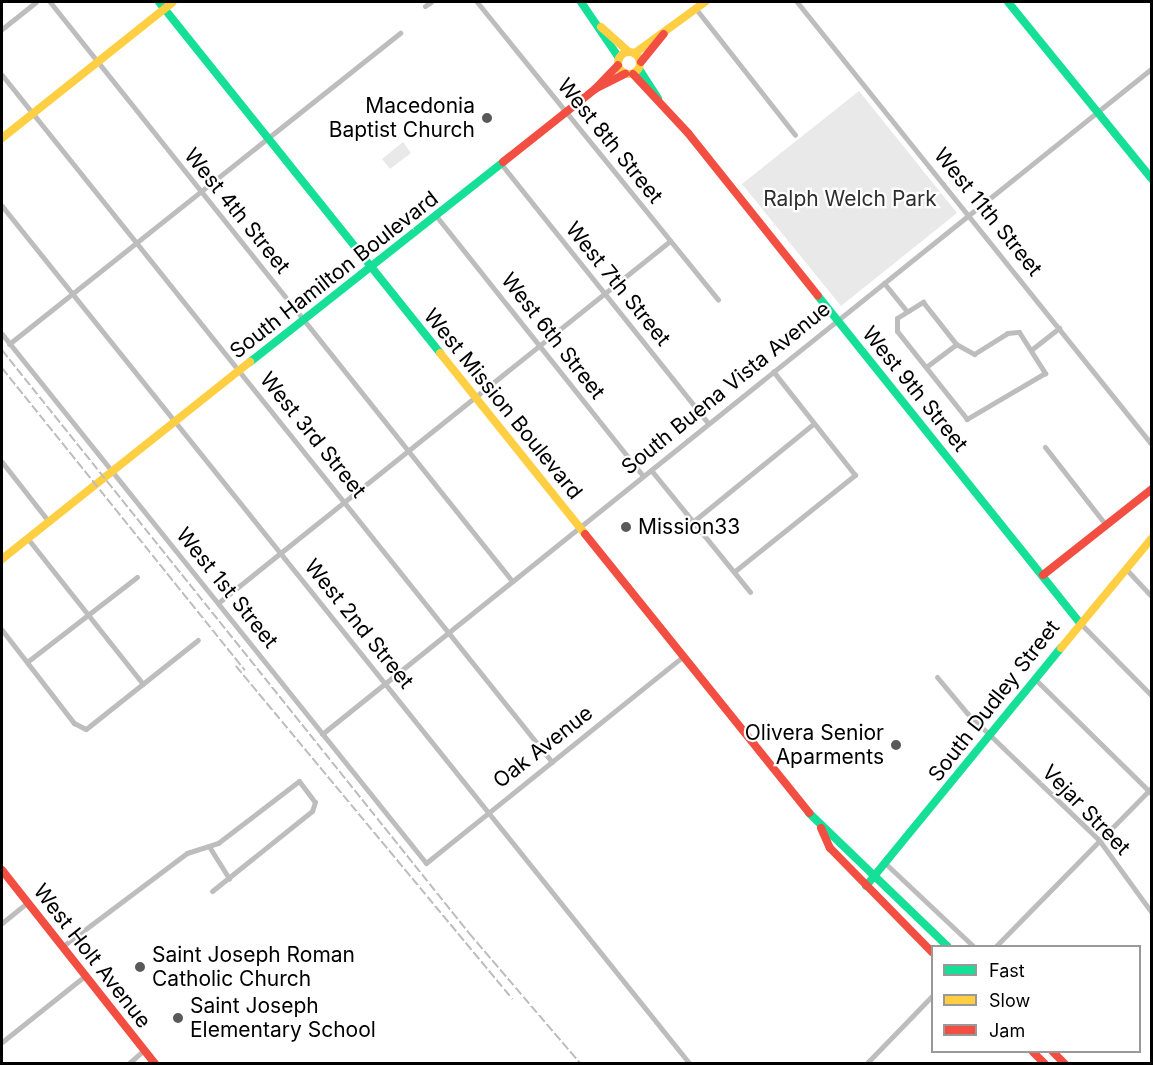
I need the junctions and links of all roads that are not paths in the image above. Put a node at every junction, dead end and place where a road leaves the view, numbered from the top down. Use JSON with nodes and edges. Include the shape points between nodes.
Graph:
{"nodes":[{"id":1,"x":36,"y":2,"type":"edge"},
{"id":2,"x":50,"y":2,"type":"edge"},
{"id":3,"x":159,"y":2,"type":"edge"},
{"id":4,"x":173,"y":2,"type":"edge"},
{"id":5,"x":431,"y":2,"type":"edge"},
{"id":6,"x":477,"y":2,"type":"edge"},
{"id":7,"x":581,"y":2,"type":"edge"},
{"id":8,"x":705,"y":2,"type":"edge"},
{"id":9,"x":797,"y":2,"type":"edge"},
{"id":10,"x":1008,"y":2,"type":"edge"},
{"id":11,"x":425,"y":6,"type":"dead end"},
{"id":12,"x":164,"y":9,"type":"junction"},
{"id":13,"x":696,"y":9,"type":"junction"},
{"id":14,"x":601,"y":27,"type":"junction"},
{"id":15,"x":2,"y":29,"type":"edge"},
{"id":16,"x":400,"y":33,"type":"dead end"},
{"id":17,"x":664,"y":34,"type":"junction"},
{"id":18,"x":631,"y":52,"type":"junction"},
{"id":19,"x":98,"y":62,"type":"junction"},
{"id":20,"x":618,"y":62,"type":"junction"},
{"id":21,"x":1152,"y":68,"type":"edge"},
{"id":22,"x":634,"y":70,"type":"junction"},
{"id":23,"x":2,"y":75,"type":"edge"},
{"id":24,"x":595,"y":89,"type":"junction"},
{"id":25,"x":567,"y":112,"type":"junction"},
{"id":26,"x":1097,"y":112,"type":"junction"},
{"id":27,"x":32,"y":114,"type":"junction"},
{"id":28,"x":795,"y":135,"type":"dead end"},
{"id":29,"x":2,"y":138,"type":"edge"},
{"id":30,"x":266,"y":138,"type":"junction"},
{"id":31,"x":502,"y":165,"type":"junction"},
{"id":32,"x":1152,"y":179,"type":"edge"},
{"id":33,"x":199,"y":189,"type":"junction"},
{"id":34,"x":2,"y":206,"type":"edge"},
{"id":35,"x":968,"y":213,"type":"junction"},
{"id":36,"x":437,"y":217,"type":"junction"},
{"id":37,"x":670,"y":241,"type":"junction"},
{"id":38,"x":135,"y":242,"type":"junction"},
{"id":39,"x":370,"y":269,"type":"junction"},
{"id":40,"x":884,"y":283,"type":"junction"},
{"id":41,"x":73,"y":292,"type":"junction"},
{"id":42,"x":604,"y":294,"type":"junction"},
{"id":43,"x":718,"y":300,"type":"dead end"},
{"id":44,"x":906,"y":310,"type":"junction"},
{"id":45,"x":836,"y":320,"type":"junction"},
{"id":46,"x":304,"y":321,"type":"junction"},
{"id":47,"x":1059,"y":328,"type":"junction"},
{"id":48,"x":2,"y":334,"type":"edge"},
{"id":49,"x":9,"y":344,"type":"junction"},
{"id":50,"x":956,"y":344,"type":"junction"},
{"id":51,"x":540,"y":347,"type":"junction"},
{"id":52,"x":1031,"y":350,"type":"junction"},
{"id":53,"x":926,"y":367,"type":"junction"},
{"id":54,"x":242,"y":371,"type":"junction"},
{"id":55,"x":773,"y":371,"type":"junction"},
{"id":56,"x":476,"y":398,"type":"junction"},
{"id":57,"x":708,"y":423,"type":"junction"},
{"id":58,"x":177,"y":424,"type":"junction"},
{"id":59,"x":813,"y":424,"type":"junction"},
{"id":60,"x":1152,"y":445,"type":"edge"},
{"id":61,"x":1045,"y":447,"type":"dead end"},
{"id":62,"x":410,"y":453,"type":"junction"},
{"id":63,"x":2,"y":462,"type":"edge"},
{"id":64,"x":651,"y":470,"type":"junction"},
{"id":65,"x":113,"y":472,"type":"junction"},
{"id":66,"x":643,"y":476,"type":"junction"},
{"id":67,"x":1152,"y":489,"type":"edge"},
{"id":68,"x":345,"y":501,"type":"junction"},
{"id":69,"x":694,"y":520,"type":"junction"},
{"id":70,"x":49,"y":522,"type":"junction"},
{"id":71,"x":1106,"y":525,"type":"junction"},
{"id":72,"x":578,"y":527,"type":"junction"},
{"id":73,"x":1152,"y":538,"type":"edge"},
{"id":74,"x":28,"y":539,"type":"junction"},
{"id":75,"x":281,"y":553,"type":"junction"},
{"id":76,"x":2,"y":559,"type":"edge"},
{"id":77,"x":1126,"y":569,"type":"junction"},
{"id":78,"x":735,"y":571,"type":"junction"},
{"id":79,"x":1043,"y":575,"type":"junction"},
{"id":80,"x":137,"y":577,"type":"dead end"},
{"id":81,"x":512,"y":581,"type":"junction"},
{"id":82,"x":750,"y":592,"type":"dead end"},
{"id":83,"x":1152,"y":597,"type":"edge"},
{"id":84,"x":218,"y":603,"type":"junction"},
{"id":85,"x":87,"y":615,"type":"junction"},
{"id":86,"x":1079,"y":622,"type":"junction"},
{"id":87,"x":2,"y":630,"type":"edge"},
{"id":88,"x":449,"y":632,"type":"junction"},
{"id":89,"x":198,"y":640,"type":"dead end"},
{"id":90,"x":681,"y":658,"type":"junction"},
{"id":91,"x":27,"y":662,"type":"junction"},
{"id":92,"x":937,"y":676,"type":"dead end"},
{"id":93,"x":1037,"y":681,"type":"junction"},
{"id":94,"x":385,"y":682,"type":"junction"},
{"id":95,"x":143,"y":684,"type":"junction"},
{"id":96,"x":1152,"y":696,"type":"edge"},
{"id":97,"x":322,"y":734,"type":"junction"},
{"id":98,"x":992,"y":736,"type":"junction"},
{"id":99,"x":552,"y":762,"type":"junction"},
{"id":100,"x":1151,"y":790,"type":"edge"},
{"id":101,"x":487,"y":813,"type":"junction"},
{"id":102,"x":821,"y":828,"type":"junction"},
{"id":103,"x":1099,"y":840,"type":"junction"},
{"id":104,"x":210,"y":848,"type":"junction"},
{"id":105,"x":426,"y":863,"type":"joint"},
{"id":106,"x":886,"y":864,"type":"junction"},
{"id":107,"x":2,"y":870,"type":"edge"},
{"id":108,"x":875,"y":876,"type":"junction"},
{"id":109,"x":229,"y":878,"type":"junction"},
{"id":110,"x":866,"y":886,"type":"junction"},
{"id":111,"x":212,"y":891,"type":"dead end"},
{"id":112,"x":27,"y":903,"type":"junction"},
{"id":113,"x":1152,"y":913,"type":"edge"},
{"id":114,"x":2,"y":923,"type":"edge"},
{"id":115,"x":946,"y":945,"type":"edge"},
{"id":116,"x":972,"y":945,"type":"edge"},
{"id":117,"x":997,"y":945,"type":"edge"},
{"id":118,"x":63,"y":946,"type":"junction"},
{"id":119,"x":931,"y":950,"type":"edge"},
{"id":120,"x":86,"y":975,"type":"junction"},
{"id":121,"x":931,"y":998,"type":"edge"},
{"id":122,"x":2,"y":1042,"type":"edge"},
{"id":123,"x":144,"y":1050,"type":"junction"},
{"id":124,"x":1034,"y":1053,"type":"edge"},
{"id":125,"x":1054,"y":1053,"type":"edge"},
{"id":126,"x":128,"y":1064,"type":"edge"},
{"id":127,"x":155,"y":1064,"type":"edge"},
{"id":128,"x":690,"y":1064,"type":"edge"},
{"id":129,"x":866,"y":1064,"type":"edge"},
{"id":130,"x":1046,"y":1064,"type":"edge"},
{"id":131,"x":1065,"y":1064,"type":"edge"}],
"edges":[{"from":1,"to":15,"type":"street"},
{"from":2,"to":19,"type":"street","name":"West 4th Street"},
{"from":3,"to":12,"type":"street","name":"West Mission Boulevard"},
{"from":4,"to":12,"type":"street"},
{"from":5,"to":11,"type":"street"},
{"from":6,"to":25,"type":"street","name":"West 8th Street"},
{"from":7,"to":14,"type":"street"},
{"from":8,"to":13,"type":"street","name":"South Hamilton Boulevard"},
{"from":9,"to":35,"type":"street","name":"West 11th Street"},
{"from":10,"to":26,"type":"street"},
{"from":12,"to":19,"type":"street"},
{"from":12,"to":30,"type":"street","name":"West Mission Boulevard"},
{"from":13,"to":17,"type":"street","name":"South Hamilton Boulevard"},
{"from":13,"to":28,"type":"street"},
{"from":14,"to":18,"type":"street"},
{"from":14,"to":20,"type":"street"},
{"from":16,"to":30,"type":"street"},
{"from":17,"to":18,"type":"street","name":"South Hamilton Boulevard"},
{"from":17,"to":22,"type":"street","name":"South Hamilton Boulevard"},
{"from":18,"to":20,"type":"street","name":"South Hamilton Boulevard"},
{"from":18,"to":22,"type":"street"},
{"from":19,"to":27,"type":"street"},
{"from":19,"to":33,"type":"street","name":"West 4th Street"},
{"from":20,"to":22,"type":"street"},
{"from":20,"to":24,"type":"street","name":"South Hamilton Boulevard"},
{"from":21,"to":26,"type":"street","name":"South Buena Vista Avenue"},
{"from":22,"to":24,"type":"street","name":"South Hamilton Boulevard"},
{"from":22,"to":45,"type":"street","name":"West 9th Street"},
{"from":23,"to":27,"type":"street","name":"West 3rd Street"},
{"from":24,"to":25,"type":"street","name":"South Hamilton Boulevard"},
{"from":25,"to":31,"type":"street","name":"South Hamilton Boulevard"},
{"from":25,"to":37,"type":"street","name":"West 8th Street"},
{"from":26,"to":32,"type":"street"},
{"from":26,"to":35,"type":"street","name":"South Buena Vista Avenue"},
{"from":27,"to":29,"type":"street"},
{"from":27,"to":38,"type":"street","name":"West 3rd Street"},
{"from":30,"to":33,"type":"street"},
{"from":30,"to":39,"type":"street","name":"West Mission Boulevard"},
{"from":31,"to":36,"type":"street","name":"South Hamilton Boulevard"},
{"from":31,"to":42,"type":"street","name":"West 7th Street"},
{"from":33,"to":38,"type":"street"},
{"from":33,"to":46,"type":"street","name":"West 4th Street"},
{"from":34,"to":41,"type":"street","name":"West 2nd Street"},
{"from":35,"to":40,"type":"street","name":"South Buena Vista Avenue"},
{"from":35,"to":47,"type":"street","name":"West 11th Street"},
{"from":36,"to":39,"type":"street","name":"South Hamilton Boulevard"},
{"from":36,"to":51,"type":"street","name":"West 6th Street"},
{"from":37,"to":42,"type":"street"},
{"from":37,"to":43,"type":"street","name":"West 8th Street"},
{"from":38,"to":41,"type":"street"},
{"from":38,"to":54,"type":"street","name":"West 3rd Street"},
{"from":39,"to":46,"type":"street","name":"South Hamilton Boulevard"},
{"from":39,"to":56,"type":"street","name":"West Mission Boulevard"},
{"from":40,"to":44,"type":"street"},
{"from":40,"to":45,"type":"street","name":"South Buena Vista Avenue"},
{"from":41,"to":49,"type":"street"},
{"from":41,"to":58,"type":"street","name":"West 2nd Street"},
{"from":42,"to":51,"type":"street"},
{"from":42,"to":57,"type":"street","name":"West 7th Street"},
{"from":44,"to":50,"type":"street","via":[[923,302]]},
{"from":44,"to":53,"type":"street","via":[[894,324]]},
{"from":45,"to":55,"type":"street","name":"South Buena Vista Avenue"},
{"from":45,"to":79,"type":"street","name":"West 9th Street"},
{"from":46,"to":54,"type":"street","name":"South Hamilton Boulevard"},
{"from":46,"to":62,"type":"street","name":"West 4th Street"},
{"from":47,"to":52,"type":"street"},
{"from":47,"to":60,"type":"street","name":"West 11th Street"},
{"from":48,"to":49,"type":"street","name":"West 1st Street"},
{"from":49,"to":65,"type":"street","name":"West 1st Street"},
{"from":50,"to":52,"type":"street","via":[[982,354],[1006,333],[1019,332]]},
{"from":50,"to":53,"type":"street"},
{"from":51,"to":56,"type":"street"},
{"from":51,"to":66,"type":"street","name":"West 6th Street"},
{"from":52,"to":53,"type":"street","via":[[1045,366],[1042,378],[968,419]]},
{"from":54,"to":58,"type":"street","name":"South Hamilton Boulevard"},
{"from":54,"to":68,"type":"street","name":"West 3rd Street"},
{"from":55,"to":57,"type":"street","name":"South Buena Vista Avenue"},
{"from":55,"to":59,"type":"street"},
{"from":56,"to":62,"type":"street"},
{"from":56,"to":72,"type":"street","name":"West Mission Boulevard"},
{"from":57,"to":64,"type":"street","name":"South Buena Vista Avenue"},
{"from":58,"to":65,"type":"street","name":"South Hamilton Boulevard"},
{"from":58,"to":75,"type":"street","name":"West 2nd Street"},
{"from":59,"to":69,"type":"street"},
{"from":59,"to":78,"type":"street","via":[[855,476]]},
{"from":61,"to":71,"type":"street"},
{"from":62,"to":68,"type":"street"},
{"from":62,"to":81,"type":"street","name":"West 4th Street"},
{"from":63,"to":70,"type":"street"},
{"from":64,"to":66,"type":"street","name":"South Buena Vista Avenue"},
{"from":64,"to":69,"type":"street"},
{"from":65,"to":70,"type":"street","name":"South Hamilton Boulevard"},
{"from":65,"to":84,"type":"street","name":"West 1st Street"},
{"from":66,"to":72,"type":"street","name":"South Buena Vista Avenue"},
{"from":67,"to":71,"type":"street"},
{"from":68,"to":75,"type":"street"},
{"from":68,"to":88,"type":"street","name":"West 3rd Street"},
{"from":69,"to":78,"type":"street"},
{"from":70,"to":74,"type":"street","name":"South Hamilton Boulevard"},
{"from":71,"to":79,"type":"street"},
{"from":72,"to":81,"type":"street","name":"South Buena Vista Avenue"},
{"from":72,"to":90,"type":"street","name":"West Mission Boulevard"},
{"from":73,"to":77,"type":"street","name":"South Dudley Street"},
{"from":74,"to":76,"type":"street","name":"South Hamilton Boulevard"},
{"from":74,"to":85,"type":"street"},
{"from":75,"to":84,"type":"street"},
{"from":75,"to":94,"type":"street","name":"West 2nd Street"},
{"from":77,"to":83,"type":"street"},
{"from":77,"to":86,"type":"street","name":"South Dudley Street"},
{"from":78,"to":82,"type":"street"},
{"from":79,"to":86,"type":"street","name":"West 9th Street"},
{"from":80,"to":85,"type":"street"},
{"from":81,"to":88,"type":"street","name":"South Buena Vista Avenue"},
{"from":84,"to":97,"type":"street","name":"West 1st Street"},
{"from":85,"to":91,"type":"street"},
{"from":85,"to":95,"type":"street"},
{"from":86,"to":93,"type":"street","name":"South Dudley Street"},
{"from":86,"to":96,"type":"street","name":"West 9th Street"},
{"from":87,"to":91,"type":"street"},
{"from":88,"to":94,"type":"street","name":"South Buena Vista Avenue"},
{"from":88,"to":99,"type":"street","name":"West 3rd Street"},
{"from":89,"to":95,"type":"street"},
{"from":90,"to":99,"type":"street","name":"Oak Avenue"},
{"from":90,"to":102,"type":"street","name":"West Mission Boulevard"},
{"from":91,"to":95,"type":"street","via":[[74,723],[86,729]]},
{"from":92,"to":98,"type":"street","name":"Vejar Street"},
{"from":93,"to":98,"type":"street","name":"South Dudley Street"},
{"from":93,"to":100,"type":"street"},
{"from":94,"to":97,"type":"street","name":"South Buena Vista Avenue"},
{"from":94,"to":101,"type":"street","name":"West 2nd Street"},
{"from":97,"to":105,"type":"street","name":"West 1st Street"},
{"from":98,"to":103,"type":"street","name":"Vejar Street"},
{"from":98,"to":106,"type":"street","name":"South Dudley Street"},
{"from":99,"to":101,"type":"street","name":"Oak Avenue"},
{"from":100,"to":103,"type":"street"},
{"from":101,"to":105,"type":"street","name":"Oak Avenue"},
{"from":101,"to":128,"type":"street","name":"West 2nd Street"},
{"from":102,"to":108,"type":"street","name":"West Mission Boulevard"},
{"from":102,"to":110,"type":"street","name":"West Mission Boulevard","via":[[830,849]]},
{"from":103,"to":113,"type":"street","name":"Vejar Street"},
{"from":103,"to":117,"type":"street"},
{"from":104,"to":109,"type":"street"},
{"from":104,"to":109,"type":"street","via":[[291,783],[299,781],[315,802],[312,810]]},
{"from":104,"to":118,"type":"street","via":[[187,853]]},
{"from":106,"to":108,"type":"street","name":"South Dudley Street"},
{"from":106,"to":116,"type":"street"},
{"from":107,"to":112,"type":"street","name":"West Holt Avenue"},
{"from":108,"to":110,"type":"street","name":"South Dudley Street"},
{"from":108,"to":115,"type":"street","name":"West Mission Boulevard"},
{"from":109,"to":111,"type":"street"},
{"from":110,"to":119,"type":"street","name":"West Mission Boulevard"},
{"from":112,"to":114,"type":"street"},
{"from":112,"to":118,"type":"street","name":"West Holt Avenue"},
{"from":118,"to":120,"type":"street","name":"West Holt Avenue"},
{"from":120,"to":122,"type":"street"},
{"from":120,"to":123,"type":"street","name":"West Holt Avenue"},
{"from":121,"to":129,"type":"street"},
{"from":123,"to":126,"type":"street"},
{"from":123,"to":127,"type":"street","name":"West Holt Avenue"},
{"from":124,"to":130,"type":"street"},
{"from":125,"to":131,"type":"street"}]}
